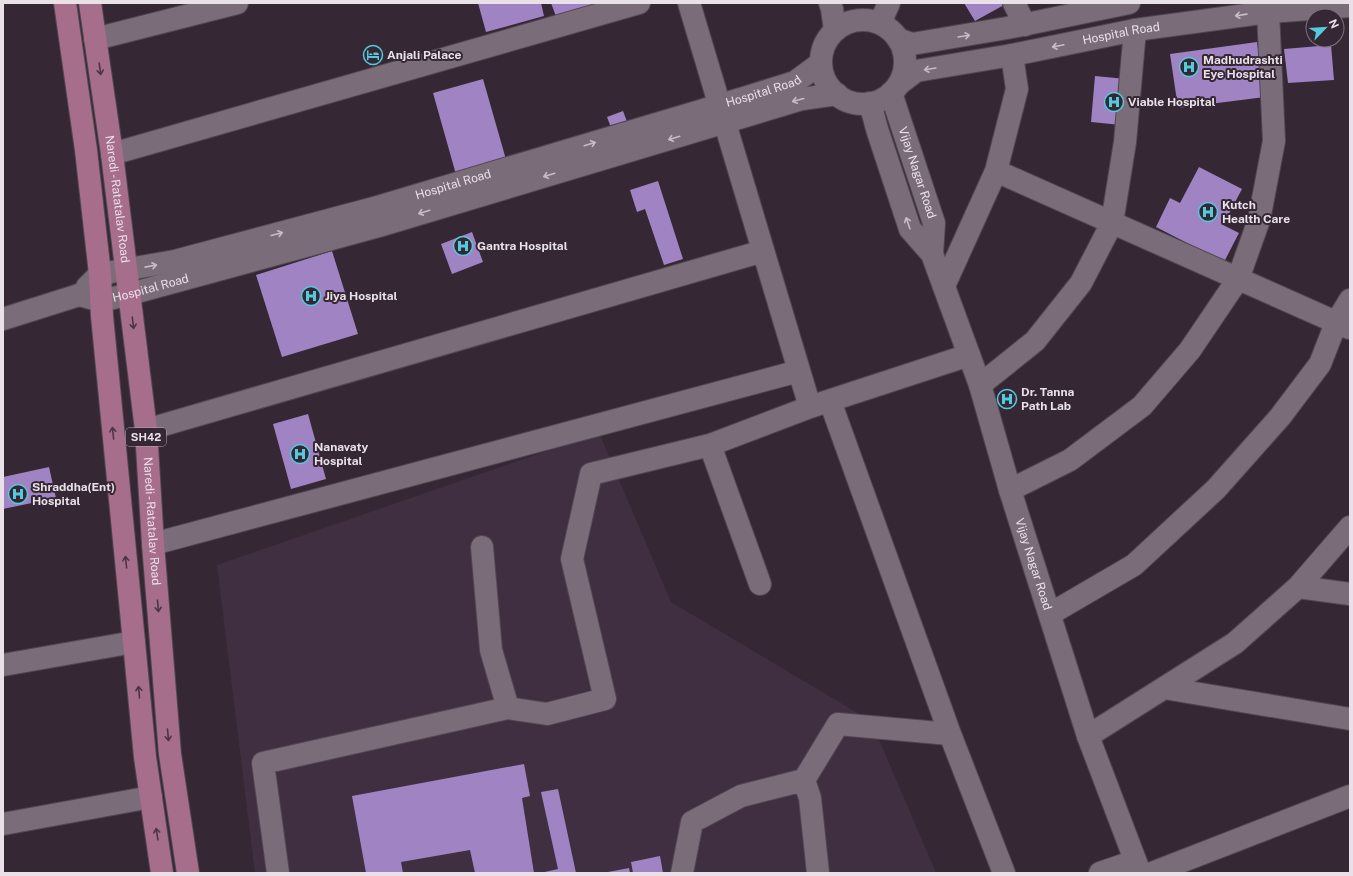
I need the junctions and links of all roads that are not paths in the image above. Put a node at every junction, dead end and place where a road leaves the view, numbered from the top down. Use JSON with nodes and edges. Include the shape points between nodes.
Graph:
{"nodes":[{"id":1,"x":65,"y":3,"type":"edge"},
{"id":2,"x":90,"y":3,"type":"edge"},
{"id":3,"x":237,"y":3,"type":"edge"},
{"id":4,"x":638,"y":3,"type":"edge"},
{"id":5,"x":689,"y":3,"type":"edge"},
{"id":6,"x":830,"y":3,"type":"edge"},
{"id":7,"x":864,"y":3,"type":"edge"},
{"id":8,"x":889,"y":3,"type":"edge"},
{"id":9,"x":1014,"y":3,"type":"edge"},
{"id":10,"x":1129,"y":3,"type":"edge"},
{"id":11,"x":1350,"y":6,"type":"edge"},
{"id":12,"x":1268,"y":12,"type":"junction"},
{"id":13,"x":880,"y":23,"type":"junction"},
{"id":14,"x":1025,"y":25,"type":"junction"},
{"id":15,"x":835,"y":30,"type":"junction"},
{"id":16,"x":1134,"y":30,"type":"junction"},
{"id":17,"x":95,"y":39,"type":"junction"},
{"id":18,"x":898,"y":39,"type":"junction"},
{"id":19,"x":1012,"y":55,"type":"junction"},
{"id":20,"x":821,"y":63,"type":"junction"},
{"id":21,"x":895,"y":89,"type":"junction"},
{"id":22,"x":836,"y":94,"type":"junction"},
{"id":23,"x":870,"y":104,"type":"junction"},
{"id":24,"x":722,"y":114,"type":"junction"},
{"id":25,"x":112,"y":154,"type":"junction"},
{"id":26,"x":996,"y":171,"type":"junction"},
{"id":27,"x":1112,"y":223,"type":"junction"},
{"id":28,"x":763,"y":251,"type":"junction"},
{"id":29,"x":932,"y":254,"type":"junction"},
{"id":30,"x":126,"y":270,"type":"junction"},
{"id":31,"x":100,"y":274,"type":"junction"},
{"id":32,"x":1238,"y":279,"type":"junction"},
{"id":33,"x":944,"y":286,"type":"junction"},
{"id":34,"x":79,"y":294,"type":"junction"},
{"id":35,"x":130,"y":294,"type":"junction"},
{"id":36,"x":101,"y":300,"type":"junction"},
{"id":37,"x":1350,"y":300,"type":"edge"},
{"id":38,"x":3,"y":319,"type":"edge"},
{"id":39,"x":1343,"y":326,"type":"edge"},
{"id":40,"x":969,"y":355,"type":"junction"},
{"id":41,"x":799,"y":371,"type":"junction"},
{"id":42,"x":980,"y":385,"type":"junction"},
{"id":43,"x":830,"y":401,"type":"junction"},
{"id":44,"x":810,"y":407,"type":"junction"},
{"id":45,"x":146,"y":430,"type":"junction"},
{"id":46,"x":710,"y":445,"type":"junction"},
{"id":47,"x":1010,"y":490,"type":"junction"},
{"id":48,"x":1350,"y":527,"type":"edge"},
{"id":49,"x":153,"y":544,"type":"junction"},
{"id":50,"x":482,"y":547,"type":"dead end"},
{"id":51,"x":760,"y":584,"type":"dead end"},
{"id":52,"x":1298,"y":587,"type":"junction"},
{"id":53,"x":1350,"y":594,"type":"edge"},
{"id":54,"x":1050,"y":614,"type":"junction"},
{"id":55,"x":134,"y":642,"type":"junction"},
{"id":56,"x":3,"y":665,"type":"edge"},
{"id":57,"x":1164,"y":688,"type":"junction"},
{"id":58,"x":508,"y":708,"type":"junction"},
{"id":59,"x":1350,"y":719,"type":"edge"},
{"id":60,"x":950,"y":734,"type":"junction"},
{"id":61,"x":1088,"y":736,"type":"junction"},
{"id":62,"x":804,"y":780,"type":"junction"},
{"id":63,"x":1350,"y":796,"type":"edge"},
{"id":64,"x":151,"y":797,"type":"junction"},
{"id":65,"x":3,"y":824,"type":"edge"},
{"id":66,"x":1142,"y":869,"type":"edge"},
{"id":67,"x":162,"y":873,"type":"edge"},
{"id":68,"x":188,"y":873,"type":"edge"},
{"id":69,"x":278,"y":873,"type":"edge"},
{"id":70,"x":682,"y":873,"type":"edge"},
{"id":71,"x":818,"y":873,"type":"edge"},
{"id":72,"x":1004,"y":873,"type":"edge"},
{"id":73,"x":1100,"y":873,"type":"edge"}],
"edges":[{"from":1,"to":31,"type":"main road","name":"Naredi - Ratatalav Road","number":"SH42"},
{"from":2,"to":17,"type":"main road","name":"Naredi - Ratatalav Road","number":"SH42"},
{"from":3,"to":17,"type":"street"},
{"from":4,"to":25,"type":"street"},
{"from":5,"to":24,"type":"street"},
{"from":6,"to":15,"type":"street"},
{"from":7,"to":13,"type":"street"},
{"from":8,"to":13,"type":"street"},
{"from":9,"to":14,"type":"street"},
{"from":10,"to":14,"type":"street"},
{"from":11,"to":12,"type":"street","name":"Hospital Road"},
{"from":12,"to":16,"type":"street","name":"Hospital Road","one_way":true},
{"from":12,"to":32,"type":"street","via":[[1274,141],[1259,220]]},
{"from":13,"to":15,"type":"street","via":[[857,20]]},
{"from":13,"to":18,"type":"street"},
{"from":18,"to":14,"type":"street","one_way":true,"via":[[912,44]]},
{"from":15,"to":20,"type":"street","via":[[827,40]]},
{"from":16,"to":19,"type":"street","name":"Hospital Road","one_way":true},
{"from":16,"to":27,"type":"street","via":[[1125,142]]},
{"from":17,"to":25,"type":"main road","name":"Naredi - Ratatalav Road","number":"SH42","one_way":true},
{"from":18,"to":21,"type":"street","via":[[905,62],[904,74]]},
{"from":19,"to":21,"type":"street","name":"Hospital Road","one_way":true,"via":[[916,71]]},
{"from":19,"to":26,"type":"street","via":[[1017,89]]},
{"from":20,"to":22,"type":"street","via":[[828,86]]},
{"from":20,"to":24,"type":"street","name":"Hospital Road","via":[[795,82]]},
{"from":21,"to":23,"type":"street","via":[[882,100]]},
{"from":21,"to":29,"type":"street","name":"Vijay Nagar Road","via":[[934,223]]},
{"from":22,"to":23,"type":"street","via":[[847,101]]},
{"from":22,"to":24,"type":"street","name":"Hospital Road","one_way":true},
{"from":29,"to":23,"type":"street","name":"Vijay Nagar Road","one_way":true,"via":[[910,229]]},
{"from":24,"to":28,"type":"street"},
{"from":30,"to":24,"type":"street","name":"Hospital Road","one_way":true,"via":[[175,261]]},
{"from":24,"to":35,"type":"street","name":"Hospital Road","one_way":true,"via":[[379,226]]},
{"from":25,"to":30,"type":"main road","name":"Naredi - Ratatalav Road","number":"SH42"},
{"from":26,"to":27,"type":"street"},
{"from":26,"to":33,"type":"street"},
{"from":27,"to":32,"type":"street"},
{"from":27,"to":42,"type":"street","via":[[1081,283],[1035,341]]},
{"from":28,"to":41,"type":"street"},
{"from":28,"to":45,"type":"street"},
{"from":29,"to":33,"type":"street","name":"Vijay Nagar Road"},
{"from":30,"to":31,"type":"street","name":"Hospital Road"},
{"from":30,"to":35,"type":"main road","name":"Naredi - Ratatalav Road","number":"SH42"},
{"from":31,"to":34,"type":"street"},
{"from":31,"to":36,"type":"main road","name":"Naredi - Ratatalav Road","number":"SH42"},
{"from":32,"to":39,"type":"street"},
{"from":32,"to":47,"type":"street","via":[[1190,350],[1142,406],[1070,460]]},
{"from":33,"to":40,"type":"street","name":"Vijay Nagar Road"},
{"from":34,"to":36,"type":"street","name":"Hospital Road"},
{"from":34,"to":38,"type":"street"},
{"from":35,"to":36,"type":"street","name":"Hospital Road"},
{"from":35,"to":45,"type":"main road","name":"Naredi - Ratatalav Road","number":"SH42","one_way":true},
{"from":55,"to":36,"type":"main road","name":"Naredi - Ratatalav Road","number":"SH42","one_way":true},
{"from":37,"to":39,"type":"street"},
{"from":39,"to":54,"type":"street","via":[[1320,364],[1280,417],[1216,489],[1134,566]]},
{"from":40,"to":42,"type":"street","name":"Vijay Nagar Road"},
{"from":40,"to":43,"type":"street"},
{"from":41,"to":44,"type":"street"},
{"from":41,"to":49,"type":"street"},
{"from":42,"to":47,"type":"street","name":"Vijay Nagar Road"},
{"from":43,"to":44,"type":"street"},
{"from":43,"to":60,"type":"street"},
{"from":44,"to":46,"type":"street"},
{"from":45,"to":49,"type":"main road","name":"Naredi - Ratatalav Road","number":"SH42"},
{"from":46,"to":51,"type":"street"},
{"from":46,"to":58,"type":"street","via":[[591,474],[572,559],[605,699],[547,714]]},
{"from":47,"to":54,"type":"street","name":"Vijay Nagar Road"},
{"from":48,"to":52,"type":"street"},
{"from":49,"to":68,"type":"main road","name":"Naredi - Ratatalav Road","number":"SH42","one_way":true,"via":[[170,754]]},
{"from":50,"to":58,"type":"street","via":[[492,650]]},
{"from":52,"to":53,"type":"street"},
{"from":52,"to":57,"type":"street","via":[[1235,643]]},
{"from":54,"to":61,"type":"street","name":"Vijay Nagar Road"},
{"from":55,"to":56,"type":"street"},
{"from":64,"to":55,"type":"main road","name":"Naredi - Ratatalav Road","number":"SH42","one_way":true},
{"from":57,"to":59,"type":"street"},
{"from":57,"to":61,"type":"street"},
{"from":58,"to":69,"type":"street","via":[[263,763]]},
{"from":60,"to":62,"type":"street","via":[[838,724]]},
{"from":60,"to":72,"type":"street"},
{"from":61,"to":66,"type":"street","name":"Vijay Nagar Road"},
{"from":62,"to":70,"type":"street","via":[[741,796],[692,822]]},
{"from":62,"to":71,"type":"street","via":[[810,798]]},
{"from":63,"to":66,"type":"street"},
{"from":64,"to":65,"type":"street"},
{"from":67,"to":64,"type":"main road","name":"Naredi - Ratatalav Road","number":"SH42","one_way":true},
{"from":66,"to":73,"type":"street"}]}
